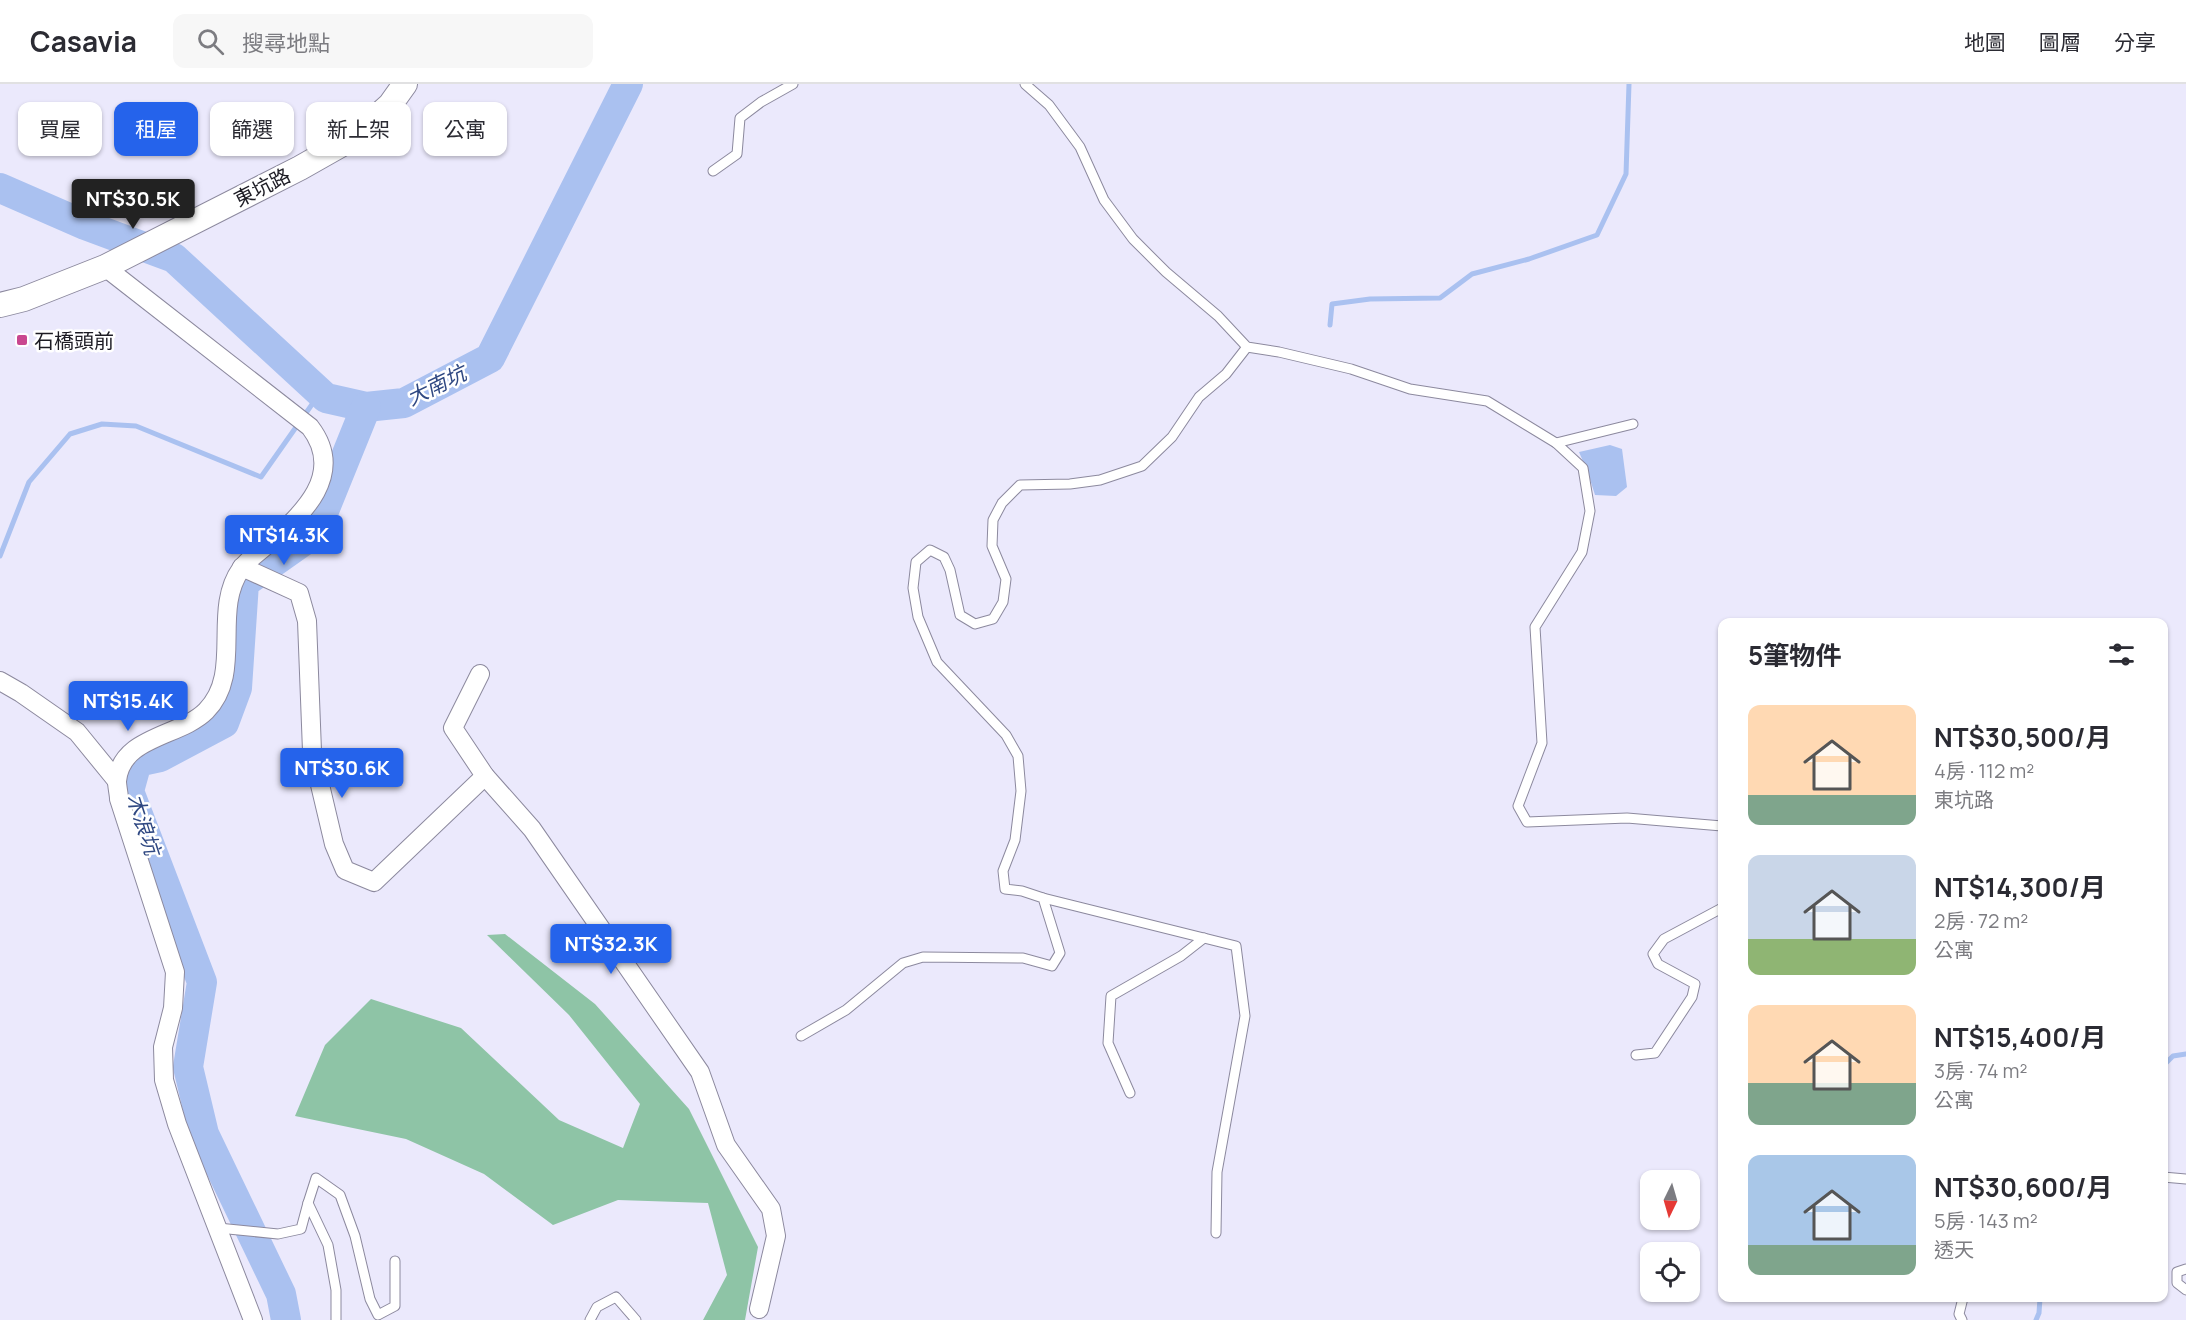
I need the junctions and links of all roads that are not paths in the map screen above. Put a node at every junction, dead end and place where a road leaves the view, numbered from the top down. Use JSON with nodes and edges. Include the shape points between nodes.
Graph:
{"nodes":[{"id":1,"x":405,"y":84,"type":"edge"},
{"id":2,"x":793,"y":84,"type":"edge"},
{"id":3,"x":1025,"y":84,"type":"edge"},
{"id":4,"x":713,"y":171,"type":"dead end"},
{"id":5,"x":111,"y":264,"type":"junction"},
{"id":6,"x":0,"y":305,"type":"edge"},
{"id":7,"x":1247,"y":347,"type":"junction"},
{"id":8,"x":1633,"y":424,"type":"dead end"},
{"id":9,"x":1556,"y":443,"type":"junction"},
{"id":10,"x":248,"y":569,"type":"junction"},
{"id":11,"x":480,"y":674,"type":"dead end"},
{"id":12,"x":0,"y":681,"type":"edge"},
{"id":13,"x":485,"y":776,"type":"junction"},
{"id":14,"x":117,"y":781,"type":"junction"},
{"id":15,"x":1718,"y":826,"type":"edge"},
{"id":16,"x":1043,"y":898,"type":"junction"},
{"id":17,"x":1718,"y":910,"type":"edge"},
{"id":18,"x":1204,"y":938,"type":"junction"},
{"id":19,"x":801,"y":1036,"type":"dead end"},
{"id":20,"x":1636,"y":1055,"type":"dead end"},
{"id":21,"x":1130,"y":1093,"type":"dead end"},
{"id":22,"x":2168,"y":1178,"type":"edge"},
{"id":23,"x":2186,"y":1179,"type":"edge"},
{"id":24,"x":308,"y":1203,"type":"junction"},
{"id":25,"x":218,"y":1228,"type":"junction"},
{"id":26,"x":1216,"y":1233,"type":"dead end"},
{"id":27,"x":395,"y":1261,"type":"dead end"},
{"id":28,"x":2186,"y":1269,"type":"edge"},
{"id":29,"x":2186,"y":1290,"type":"edge"},
{"id":30,"x":1962,"y":1302,"type":"edge"},
{"id":31,"x":759,"y":1309,"type":"dead end"},
{"id":32,"x":254,"y":1320,"type":"edge"},
{"id":33,"x":336,"y":1320,"type":"edge"},
{"id":34,"x":590,"y":1320,"type":"edge"},
{"id":35,"x":636,"y":1320,"type":"edge"},
{"id":36,"x":1962,"y":1320,"type":"edge"}],
"edges":[{"from":1,"to":5,"type":"street","name":"東坑路","via":[[390,105],[353,138]]},
{"from":2,"to":4,"type":"lane","via":[[740,118],[737,154]]},
{"from":3,"to":7,"type":"lane","via":[[1049,105],[1080,147],[1104,200],[1133,239]]},
{"from":5,"to":6,"type":"street","name":"東坑路"},
{"from":5,"to":10,"type":"street","via":[[310,427],[318,438],[324,468],[314,495],[294,522]]},
{"from":7,"to":9,"type":"lane","via":[[1351,369],[1410,389],[1487,401]]},
{"from":7,"to":16,"type":"lane","via":[[1142,466],[1100,480],[1020,485],[1002,503],[993,520],[992,546],[1006,579],[1003,602],[993,619],[975,624],[960,615],[951,570],[944,557],[930,550],[916,562],[913,588],[918,616],[937,662],[1006,735],[1018,756],[1021,791],[1015,840],[1003,871],[1005,889]]},
{"from":8,"to":9,"type":"lane"},
{"from":9,"to":15,"type":"lane","via":[[1583,468],[1590,511],[1582,552],[1535,627],[1542,743],[1518,806],[1527,822],[1627,818]]},
{"from":10,"to":13,"type":"street","via":[[299,593],[307,621],[312,751],[333,843],[345,870],[374,882]]},
{"from":10,"to":14,"type":"street","via":[[231,585],[226,607],[223,681],[216,698],[193,721],[140,745],[124,760]]},
{"from":11,"to":13,"type":"street","via":[[453,728]]},
{"from":12,"to":14,"type":"street","via":[[77,732]]},
{"from":13,"to":31,"type":"street","via":[[532,829],[700,1072],[726,1145],[771,1209],[776,1236]]},
{"from":14,"to":25,"type":"street","via":[[175,972],[163,1047],[164,1080]]},
{"from":16,"to":18,"type":"lane"},
{"from":16,"to":19,"type":"lane","via":[[1060,953],[1052,966],[1023,958],[923,957],[903,963],[846,1010]]},
{"from":17,"to":20,"type":"lane","via":[[1664,939],[1653,954],[1658,964],[1695,984],[1692,997],[1655,1053]]},
{"from":18,"to":21,"type":"lane","via":[[1181,956],[1111,996],[1108,1043]]},
{"from":18,"to":26,"type":"lane","via":[[1236,946],[1245,1016],[1217,1172]]},
{"from":22,"to":23,"type":"lane"},
{"from":24,"to":25,"type":"lane","via":[[301,1229],[278,1234]]},
{"from":24,"to":27,"type":"lane","via":[[316,1178],[340,1195],[378,1315],[395,1306]]},
{"from":24,"to":33,"type":"lane","via":[[328,1245],[336,1290]]},
{"from":25,"to":32,"type":"street"},
{"from":28,"to":29,"type":"lane","via":[[2177,1272],[2177,1283]]},
{"from":30,"to":36,"type":"lane"},
{"from":34,"to":35,"type":"lane","via":[[597,1307],[616,1297]]}]}
